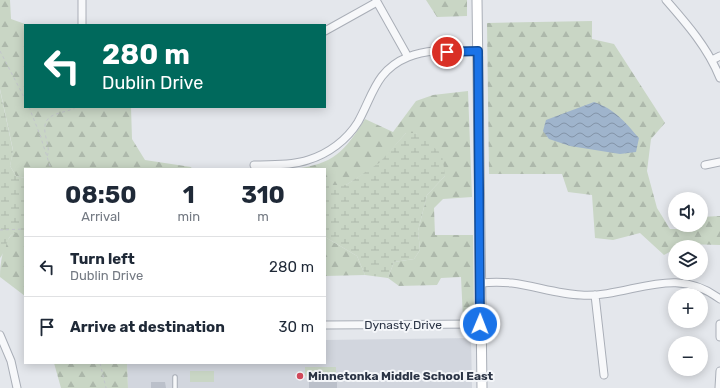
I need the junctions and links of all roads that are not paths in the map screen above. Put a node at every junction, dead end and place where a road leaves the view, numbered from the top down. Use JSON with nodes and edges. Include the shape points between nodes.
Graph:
{"nodes":[{"id":1,"x":82,"y":0,"type":"edge"},
{"id":2,"x":477,"y":0,"type":"edge"},
{"id":3,"x":666,"y":0,"type":"edge"},
{"id":4,"x":376,"y":1,"type":"edge"},
{"id":5,"x":82,"y":24,"type":"edge"},
{"id":6,"x":326,"y":30,"type":"edge"},
{"id":7,"x":478,"y":51,"type":"junction"},
{"id":8,"x":720,"y":56,"type":"edge"},
{"id":9,"x":408,"y":57,"type":"junction"},
{"id":10,"x":712,"y":60,"type":"junction"},
{"id":11,"x":720,"y":78,"type":"edge"},
{"id":12,"x":720,"y":162,"type":"edge"},
{"id":13,"x":254,"y":165,"type":"dead end"},
{"id":14,"x":705,"y":165,"type":"dead end"},
{"id":15,"x":481,"y":282,"type":"junction"},
{"id":16,"x":596,"y":295,"type":"junction"},
{"id":17,"x":720,"y":299,"type":"edge"},
{"id":18,"x":480,"y":324,"type":"junction"},
{"id":19,"x":720,"y":324,"type":"edge"},
{"id":20,"x":326,"y":325,"type":"edge"},
{"id":21,"x":0,"y":335,"type":"edge"},
{"id":22,"x":720,"y":337,"type":"edge"},
{"id":23,"x":720,"y":371,"type":"edge"},
{"id":24,"x":604,"y":375,"type":"dead end"},
{"id":25,"x":175,"y":377,"type":"dead end"},
{"id":26,"x":18,"y":388,"type":"edge"},
{"id":27,"x":175,"y":388,"type":"edge"},
{"id":28,"x":482,"y":388,"type":"edge"},
{"id":29,"x":719,"y":388,"type":"edge"}],
"edges":[{"from":1,"to":5,"type":"street"},
{"from":2,"to":7,"type":"street"},
{"from":3,"to":10,"type":"street","via":[[692,29]]},
{"from":4,"to":6,"type":"street"},
{"from":4,"to":9,"type":"street"},
{"from":7,"to":9,"type":"street","via":[[432,52]]},
{"from":7,"to":15,"type":"street"},
{"from":8,"to":10,"type":"street"},
{"from":9,"to":13,"type":"street","via":[[395,64],[377,82],[357,123],[331,150],[308,160]]},
{"from":10,"to":11,"type":"street"},
{"from":12,"to":14,"type":"street"},
{"from":15,"to":16,"type":"street","via":[[512,283],[565,293]]},
{"from":15,"to":18,"type":"street"},
{"from":16,"to":17,"type":"street","via":[[653,284],[685,283],[705,288]]},
{"from":16,"to":24,"type":"street"},
{"from":18,"to":20,"type":"street","name":"Dynasty Drive"},
{"from":18,"to":28,"type":"street"},
{"from":19,"to":22,"type":"street"},
{"from":21,"to":26,"type":"street"},
{"from":23,"to":29,"type":"street"},
{"from":25,"to":27,"type":"lane"}]}
